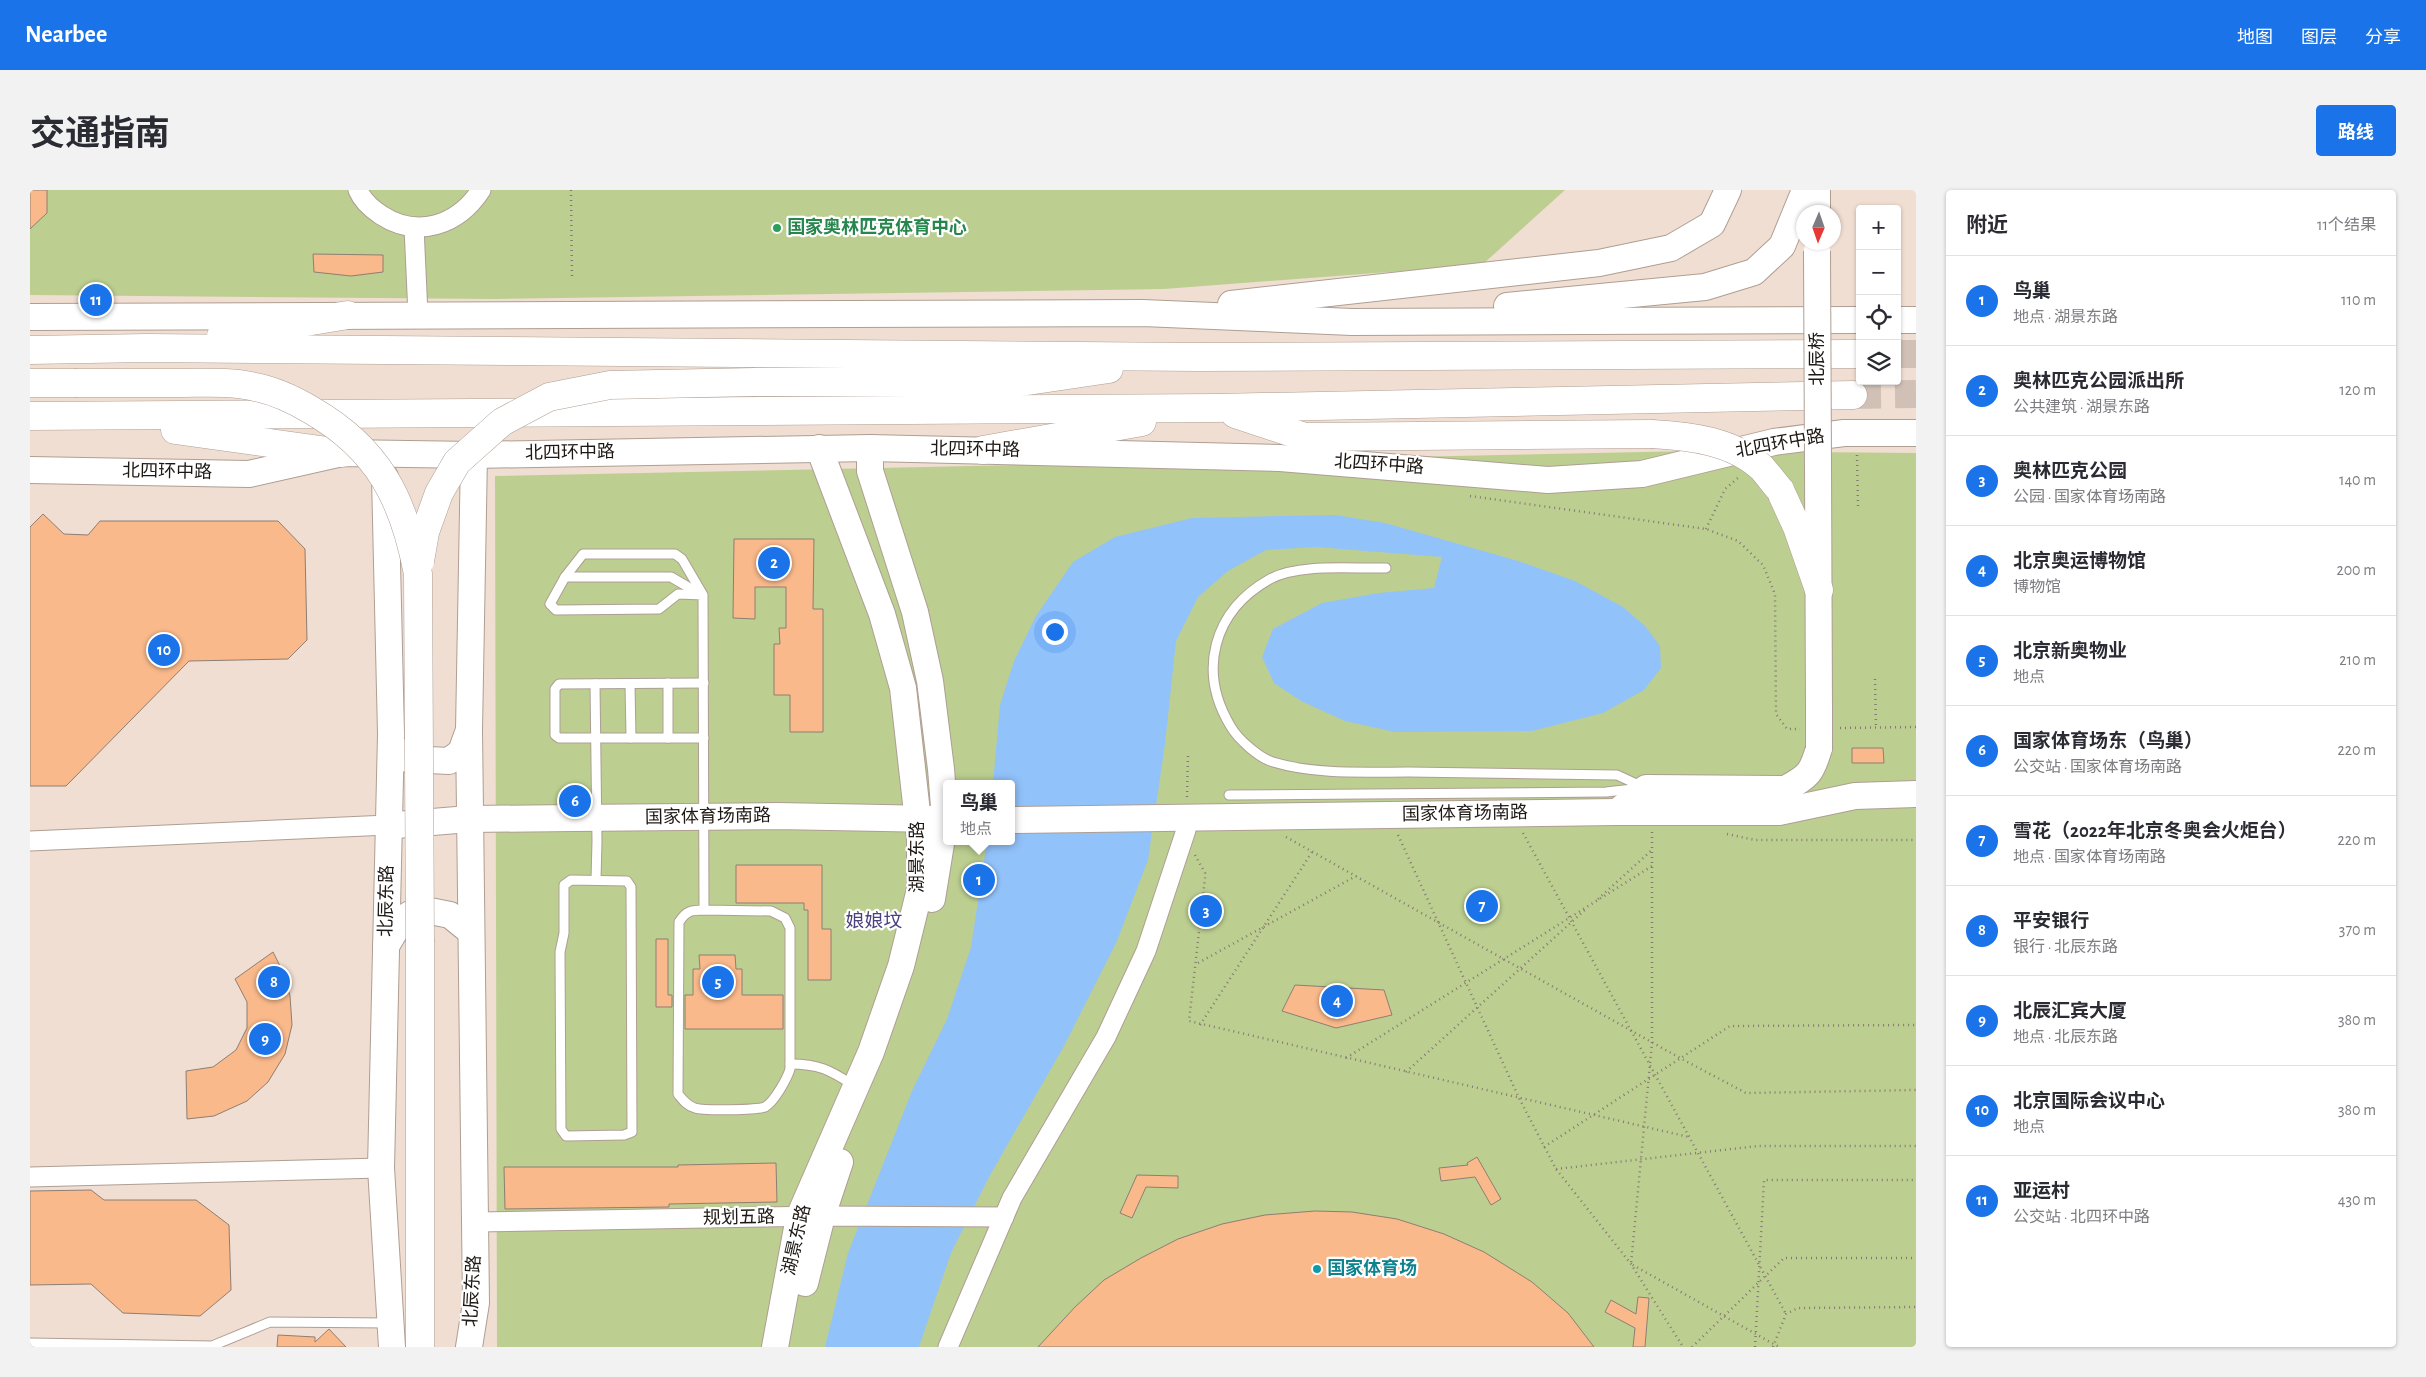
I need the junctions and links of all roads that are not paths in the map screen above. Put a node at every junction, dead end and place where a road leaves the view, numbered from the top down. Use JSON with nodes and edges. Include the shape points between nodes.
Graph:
{"nodes":[{"id":1,"x":358,"y":190,"type":"edge"},
{"id":2,"x":481,"y":190,"type":"edge"},
{"id":3,"x":1728,"y":190,"type":"edge"},
{"id":4,"x":1805,"y":190,"type":"edge"},
{"id":5,"x":1817,"y":190,"type":"edge"},
{"id":6,"x":1817,"y":205,"type":"edge"},
{"id":7,"x":414,"y":227,"type":"junction"},
{"id":8,"x":1817,"y":250,"type":"edge"},
{"id":9,"x":1143,"y":314,"type":"junction"},
{"id":10,"x":348,"y":315,"type":"junction"},
{"id":11,"x":418,"y":315,"type":"junction"},
{"id":12,"x":30,"y":317,"type":"edge"},
{"id":13,"x":1856,"y":320,"type":"edge"},
{"id":14,"x":1901,"y":320,"type":"edge"},
{"id":15,"x":1916,"y":320,"type":"edge"},
{"id":16,"x":1352,"y":322,"type":"junction"},
{"id":17,"x":147,"y":348,"type":"junction"},
{"id":18,"x":30,"y":350,"type":"edge"},
{"id":19,"x":1856,"y":354,"type":"dead end"},
{"id":20,"x":1198,"y":356,"type":"junction"},
{"id":21,"x":30,"y":383,"type":"edge"},
{"id":22,"x":1853,"y":395,"type":"tunnel mouth"},
{"id":23,"x":1216,"y":408,"type":"junction"},
{"id":24,"x":30,"y":416,"type":"edge"},
{"id":25,"x":79,"y":416,"type":"junction"},
{"id":26,"x":1916,"y":434,"type":"edge"},
{"id":27,"x":819,"y":448,"type":"junction"},
{"id":28,"x":870,"y":448,"type":"junction"},
{"id":29,"x":984,"y":450,"type":"junction"},
{"id":30,"x":342,"y":453,"type":"junction"},
{"id":31,"x":385,"y":454,"type":"junction"},
{"id":32,"x":474,"y":455,"type":"junction"},
{"id":33,"x":30,"y":470,"type":"edge"},
{"id":34,"x":1386,"y":568,"type":"dead end"},
{"id":35,"x":418,"y":574,"type":"junction"},
{"id":36,"x":565,"y":577,"type":"junction"},
{"id":37,"x":1818,"y":590,"type":"junction"},
{"id":38,"x":703,"y":595,"type":"junction"},
{"id":39,"x":668,"y":683,"type":"junction"},
{"id":40,"x":704,"y":683,"type":"junction"},
{"id":41,"x":595,"y":684,"type":"junction"},
{"id":42,"x":630,"y":684,"type":"junction"},
{"id":43,"x":469,"y":730,"type":"junction"},
{"id":44,"x":391,"y":734,"type":"junction"},
{"id":45,"x":631,"y":738,"type":"junction"},
{"id":46,"x":668,"y":738,"type":"junction"},
{"id":47,"x":704,"y":738,"type":"junction"},
{"id":48,"x":596,"y":739,"type":"junction"},
{"id":49,"x":1646,"y":788,"type":"junction"},
{"id":50,"x":943,"y":789,"type":"edge"},
{"id":51,"x":1916,"y":794,"type":"edge"},
{"id":52,"x":1229,"y":795,"type":"dead end"},
{"id":53,"x":1617,"y":812,"type":"junction"},
{"id":54,"x":705,"y":817,"type":"junction"},
{"id":55,"x":597,"y":818,"type":"junction"},
{"id":56,"x":469,"y":819,"type":"junction"},
{"id":57,"x":918,"y":819,"type":"junction"},
{"id":58,"x":943,"y":819,"type":"edge"},
{"id":59,"x":1015,"y":820,"type":"edge"},
{"id":60,"x":1178,"y":823,"type":"junction"},
{"id":61,"x":388,"y":825,"type":"junction"},
{"id":62,"x":943,"y":837,"type":"edge"},
{"id":63,"x":30,"y":840,"type":"edge"},
{"id":64,"x":596,"y":880,"type":"junction"},
{"id":65,"x":704,"y":910,"type":"junction"},
{"id":66,"x":471,"y":932,"type":"junction"},
{"id":67,"x":386,"y":946,"type":"junction"},
{"id":68,"x":790,"y":1064,"type":"junction"},
{"id":69,"x":856,"y":1086,"type":"junction"},
{"id":70,"x":381,"y":1168,"type":"junction"},
{"id":71,"x":30,"y":1177,"type":"edge"},
{"id":72,"x":811,"y":1216,"type":"junction"},
{"id":73,"x":1004,"y":1217,"type":"junction"},
{"id":74,"x":475,"y":1222,"type":"junction"},
{"id":75,"x":391,"y":1335,"type":"edge"},
{"id":76,"x":30,"y":1343,"type":"edge"},
{"id":77,"x":59,"y":1345,"type":"edge"},
{"id":78,"x":420,"y":1347,"type":"edge"},
{"id":79,"x":469,"y":1347,"type":"edge"},
{"id":80,"x":775,"y":1347,"type":"edge"},
{"id":81,"x":791,"y":1347,"type":"edge"},
{"id":82,"x":948,"y":1347,"type":"edge"}],
"edges":[{"from":1,"to":7,"type":"street","via":[[374,210],[392,222]]},
{"from":2,"to":7,"type":"street","via":[[472,204],[455,218],[435,226]]},
{"from":3,"to":9,"type":"street","via":[[1712,224],[1662,250],[1599,263]]},
{"from":4,"to":16,"type":"street","via":[[1782,246],[1754,272],[1746,275],[1705,286]]},
{"from":5,"to":6,"type":"street"},
{"from":7,"to":11,"type":"street"},
{"from":8,"to":37,"type":"street","name":"北辰桥","bridge":true},
{"from":9,"to":11,"type":"street"},
{"from":9,"to":16,"type":"street"},
{"from":10,"to":11,"type":"street"},
{"from":10,"to":12,"type":"street"},
{"from":10,"to":17,"type":"highway"},
{"from":13,"to":16,"type":"street"},
{"from":14,"to":15,"type":"street"},
{"from":17,"to":18,"type":"highway"},
{"from":17,"to":20,"type":"highway"},
{"from":19,"to":20,"type":"highway"},
{"from":20,"to":35,"type":"highway","bridge":true,"via":[[1021,382],[610,385],[549,397],[502,422],[457,462],[439,493],[425,532]]},
{"from":21,"to":35,"type":"highway","bridge":true,"via":[[211,383],[255,387],[294,400],[358,443],[380,471],[408,528]]},
{"from":22,"to":23,"type":"highway"},
{"from":23,"to":25,"type":"highway"},
{"from":23,"to":29,"type":"highway"},
{"from":23,"to":37,"type":"highway","bridge":true,"via":[[1305,437],[1652,434],[1694,437],[1740,453],[1762,468],[1780,490],[1797,527]]},
{"from":24,"to":25,"type":"highway"},
{"from":25,"to":30,"type":"highway"},
{"from":26,"to":29,"type":"street","name":"北四环中路","via":[[1844,434],[1783,441],[1642,474],[1548,480],[1280,458]]},
{"from":27,"to":28,"type":"street","name":"北四环中路"},
{"from":27,"to":32,"type":"street","name":"北四环中路"},
{"from":27,"to":57,"type":"street","name":"湖景东路","via":[[882,614],[903,688]]},
{"from":28,"to":29,"type":"street","name":"北四环中路"},
{"from":28,"to":50,"type":"street","name":"湖景东路","via":[[870,470],[915,612],[930,680]]},
{"from":30,"to":31,"type":"street","name":"北四环中路"},
{"from":30,"to":33,"type":"street","name":"北四环中路","via":[[249,474]]},
{"from":31,"to":32,"type":"street","name":"北四环中路"},
{"from":31,"to":44,"type":"street","name":"北辰东路"},
{"from":32,"to":43,"type":"street","name":"北辰东路"},
{"from":34,"to":49,"type":"lane","via":[[1301,570],[1272,578],[1244,597],[1226,619],[1216,643],[1212,671],[1216,697],[1238,739],[1272,762],[1321,771],[1617,775]]},
{"from":35,"to":78,"type":"highway","bridge":true},
{"from":36,"to":38,"type":"lane","via":[[671,577]]},
{"from":36,"to":38,"type":"lane","via":[[583,554],[674,554],[682,560]]},
{"from":36,"to":38,"type":"lane","via":[[550,604],[556,610],[659,609],[678,594]]},
{"from":37,"to":49,"type":"street","name":"北辰桥","bridge":true,"via":[[1819,748],[1813,769],[1804,780],[1785,789]]},
{"from":38,"to":40,"type":"lane"},
{"from":39,"to":40,"type":"lane"},
{"from":39,"to":42,"type":"lane"},
{"from":39,"to":46,"type":"lane"},
{"from":40,"to":47,"type":"lane"},
{"from":41,"to":42,"type":"lane"},
{"from":41,"to":48,"type":"lane"},
{"from":41,"to":48,"type":"lane","via":[[559,684],[554,689],[555,735],[559,738]]},
{"from":42,"to":45,"type":"lane"},
{"from":43,"to":44,"type":"street","via":[[461,752],[442,761],[408,759]]},
{"from":43,"to":56,"type":"street","name":"北辰东路"},
{"from":44,"to":61,"type":"street","name":"北辰东路"},
{"from":45,"to":46,"type":"lane"},
{"from":45,"to":48,"type":"lane"},
{"from":46,"to":47,"type":"lane"},
{"from":47,"to":54,"type":"lane"},
{"from":48,"to":55,"type":"lane"},
{"from":49,"to":52,"type":"lane","via":[[1606,792]]},
{"from":49,"to":53,"type":"street"},
{"from":51,"to":53,"type":"street","name":"国家体育场南路","via":[[1855,796],[1779,812]]},
{"from":53,"to":60,"type":"street","name":"国家体育场南路"},
{"from":54,"to":55,"type":"street","name":"国家体育场南路"},
{"from":54,"to":57,"type":"street","name":"国家体育场南路"},
{"from":54,"to":65,"type":"lane"},
{"from":55,"to":56,"type":"street","name":"国家体育场南路"},
{"from":55,"to":64,"type":"lane"},
{"from":56,"to":61,"type":"street","name":"国家体育场南路"},
{"from":56,"to":66,"type":"street","name":"北辰东路"},
{"from":57,"to":58,"type":"street","name":"国家体育场南路"},
{"from":57,"to":69,"type":"street","name":"湖景东路","via":[[920,889],[917,906],[901,966]]},
{"from":59,"to":60,"type":"street","name":"国家体育场南路"},
{"from":60,"to":73,"type":"street","via":[[1146,951],[1106,1037],[1042,1144]]},
{"from":61,"to":63,"type":"street"},
{"from":61,"to":67,"type":"street","name":"北辰东路"},
{"from":62,"to":72,"type":"street","name":"湖景东路","via":[[929,919],[916,966],[840,1161]]},
{"from":64,"to":64,"type":"lane","via":[[572,880],[564,885],[564,933],[560,952],[561,1129],[566,1136],[624,1135],[632,1132],[631,887],[626,881]]},
{"from":65,"to":68,"type":"lane","via":[[771,911],[788,923]]},
{"from":65,"to":68,"type":"lane","via":[[691,910],[678,922],[678,1094],[684,1103],[695,1108],[754,1109],[766,1106],[786,1081]]},
{"from":66,"to":67,"type":"street","via":[[450,915],[430,911],[410,914],[402,919]]},
{"from":66,"to":74,"type":"street","name":"北辰东路"},
{"from":67,"to":70,"type":"street","name":"北辰东路"},
{"from":68,"to":69,"type":"lane","via":[[810,1064],[829,1069]]},
{"from":69,"to":72,"type":"street","name":"湖景东路"},
{"from":70,"to":71,"type":"street"},
{"from":70,"to":75,"type":"street","name":"北辰东路"},
{"from":72,"to":73,"type":"street","name":"规划五路"},
{"from":72,"to":74,"type":"street","name":"规划五路"},
{"from":72,"to":80,"type":"street","name":"湖景东路"},
{"from":72,"to":81,"type":"street","name":"湖景东路"},
{"from":73,"to":82,"type":"street"},
{"from":74,"to":79,"type":"street","name":"北辰东路","via":[[476,1302]]},
{"from":75,"to":77,"type":"lane","via":[[270,1322],[212,1346]]},
{"from":76,"to":77,"type":"lane"}]}
